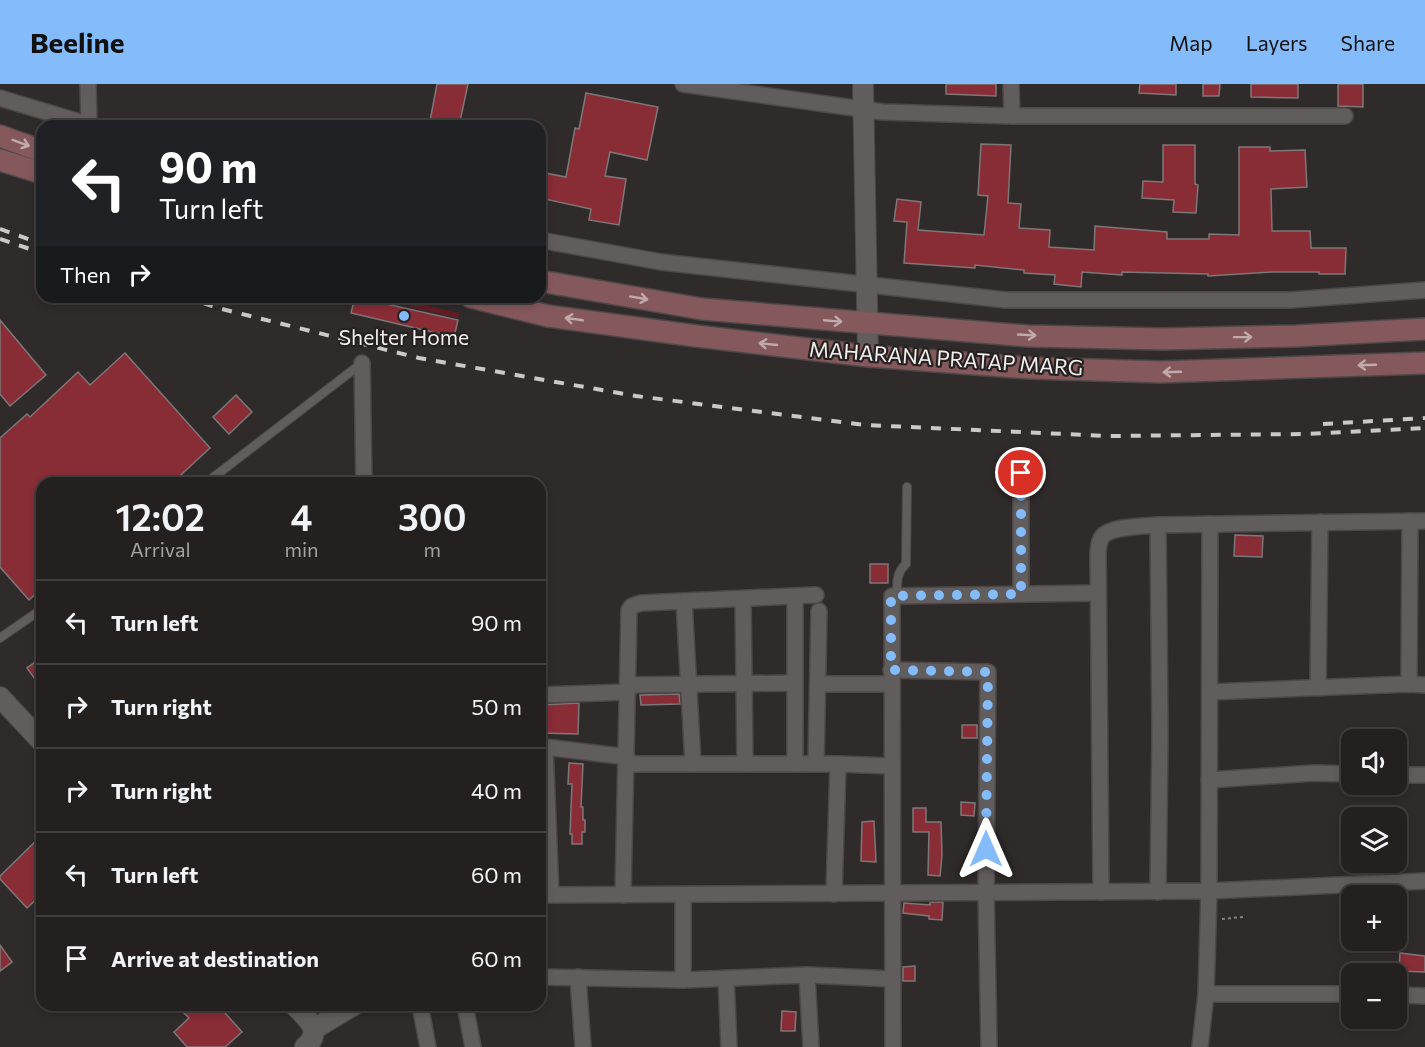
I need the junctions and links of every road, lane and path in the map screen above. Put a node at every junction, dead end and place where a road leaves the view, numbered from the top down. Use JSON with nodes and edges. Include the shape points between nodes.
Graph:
{"nodes":[{"id":1,"x":88,"y":84,"type":"edge"},
{"id":2,"x":863,"y":84,"type":"edge"},
{"id":3,"x":1011,"y":84,"type":"edge"},
{"id":4,"x":692,"y":85,"type":"edge"},
{"id":5,"x":0,"y":98,"type":"edge"},
{"id":6,"x":864,"y":110,"type":"junction"},
{"id":7,"x":1012,"y":116,"type":"junction"},
{"id":8,"x":1345,"y":116,"type":"dead end"},
{"id":9,"x":71,"y":120,"type":"edge"},
{"id":10,"x":90,"y":120,"type":"edge"},
{"id":11,"x":0,"y":136,"type":"edge"},
{"id":12,"x":36,"y":149,"type":"edge"},
{"id":13,"x":0,"y":160,"type":"edge"},
{"id":14,"x":36,"y":171,"type":"edge"},
{"id":15,"x":546,"y":241,"type":"edge"},
{"id":16,"x":546,"y":282,"type":"edge"},
{"id":17,"x":868,"y":284,"type":"junction"},
{"id":18,"x":1425,"y":290,"type":"edge"},
{"id":19,"x":495,"y":303,"type":"edge"},
{"id":20,"x":869,"y":324,"type":"junction"},
{"id":21,"x":1425,"y":329,"type":"edge"},
{"id":22,"x":868,"y":356,"type":"junction"},
{"id":23,"x":362,"y":363,"type":"joint"},
{"id":24,"x":1425,"y":363,"type":"edge"},
{"id":25,"x":1021,"y":473,"type":"dead end"},
{"id":26,"x":214,"y":477,"type":"edge"},
{"id":27,"x":364,"y":477,"type":"edge"},
{"id":28,"x":907,"y":487,"type":"dead end"},
{"id":29,"x":1418,"y":521,"type":"edge"},
{"id":30,"x":1320,"y":522,"type":"junction"},
{"id":31,"x":1210,"y":524,"type":"junction"},
{"id":32,"x":1158,"y":525,"type":"junction"},
{"id":33,"x":1098,"y":593,"type":"junction"},
{"id":34,"x":1021,"y":594,"type":"junction"},
{"id":35,"x":816,"y":595,"type":"dead end"},
{"id":36,"x":897,"y":596,"type":"junction"},
{"id":37,"x":795,"y":597,"type":"junction"},
{"id":38,"x":743,"y":599,"type":"junction"},
{"id":39,"x":684,"y":601,"type":"junction"},
{"id":40,"x":819,"y":611,"type":"dead end"},
{"id":41,"x":36,"y":613,"type":"edge"},
{"id":42,"x":0,"y":638,"type":"edge"},
{"id":43,"x":891,"y":677,"type":"junction"},
{"id":44,"x":795,"y":682,"type":"junction"},
{"id":45,"x":744,"y":683,"type":"junction"},
{"id":46,"x":688,"y":684,"type":"junction"},
{"id":47,"x":818,"y":684,"type":"junction"},
{"id":48,"x":1409,"y":684,"type":"junction"},
{"id":49,"x":1425,"y":685,"type":"edge"},
{"id":50,"x":628,"y":688,"type":"junction"},
{"id":51,"x":1318,"y":688,"type":"junction"},
{"id":52,"x":1210,"y":692,"type":"junction"},
{"id":53,"x":546,"y":695,"type":"edge"},
{"id":54,"x":0,"y":697,"type":"edge"},
{"id":55,"x":36,"y":736,"type":"edge"},
{"id":56,"x":546,"y":748,"type":"edge"},
{"id":57,"x":626,"y":761,"type":"junction"},
{"id":58,"x":693,"y":764,"type":"junction"},
{"id":59,"x":745,"y":764,"type":"junction"},
{"id":60,"x":816,"y":764,"type":"junction"},
{"id":61,"x":838,"y":764,"type":"junction"},
{"id":62,"x":795,"y":765,"type":"junction"},
{"id":63,"x":891,"y":766,"type":"junction"},
{"id":64,"x":1341,"y":774,"type":"edge"},
{"id":65,"x":1407,"y":775,"type":"edge"},
{"id":66,"x":1425,"y":775,"type":"edge"},
{"id":67,"x":1209,"y":780,"type":"junction"},
{"id":68,"x":1425,"y":881,"type":"edge"},
{"id":69,"x":1209,"y":891,"type":"junction"},
{"id":70,"x":1101,"y":892,"type":"junction"},
{"id":71,"x":1158,"y":892,"type":"junction"},
{"id":72,"x":891,"y":893,"type":"junction"},
{"id":73,"x":986,"y":893,"type":"junction"},
{"id":74,"x":834,"y":894,"type":"junction"},
{"id":75,"x":546,"y":895,"type":"edge"},
{"id":76,"x":623,"y":895,"type":"junction"},
{"id":77,"x":684,"y":895,"type":"junction"},
{"id":78,"x":1243,"y":916,"type":"dead end"},
{"id":79,"x":1207,"y":921,"type":"junction"},
{"id":80,"x":807,"y":975,"type":"junction"},
{"id":81,"x":546,"y":976,"type":"edge"},
{"id":82,"x":578,"y":977,"type":"junction"},
{"id":83,"x":726,"y":978,"type":"junction"},
{"id":84,"x":893,"y":979,"type":"junction"},
{"id":85,"x":683,"y":980,"type":"junction"},
{"id":86,"x":1206,"y":994,"type":"junction"},
{"id":87,"x":1341,"y":994,"type":"edge"},
{"id":88,"x":1407,"y":995,"type":"edge"},
{"id":89,"x":1425,"y":996,"type":"edge"},
{"id":90,"x":300,"y":1011,"type":"edge"},
{"id":91,"x":346,"y":1011,"type":"edge"},
{"id":92,"x":421,"y":1011,"type":"edge"},
{"id":93,"x":466,"y":1011,"type":"edge"},
{"id":94,"x":310,"y":1038,"type":"edge"},
{"id":95,"x":428,"y":1047,"type":"edge"},
{"id":96,"x":473,"y":1047,"type":"edge"},
{"id":97,"x":583,"y":1047,"type":"edge"},
{"id":98,"x":729,"y":1047,"type":"edge"},
{"id":99,"x":811,"y":1047,"type":"edge"},
{"id":100,"x":893,"y":1047,"type":"edge"},
{"id":101,"x":989,"y":1047,"type":"edge"},
{"id":102,"x":1200,"y":1047,"type":"edge"}],
"edges":[{"from":1,"to":10,"type":"street"},
{"from":2,"to":6,"type":"street"},
{"from":3,"to":7,"type":"street"},
{"from":4,"to":6,"type":"street"},
{"from":5,"to":9,"type":"street"},
{"from":6,"to":7,"type":"street"},
{"from":6,"to":17,"type":"street"},
{"from":7,"to":8,"type":"street"},
{"from":11,"to":12,"type":"main road","one_way":true},
{"from":13,"to":14,"type":"main road"},
{"from":15,"to":17,"type":"street","via":[[661,262]]},
{"from":16,"to":20,"type":"main road","name":"MAHARANA PRATAP MARG","one_way":true,"via":[[702,309]]},
{"from":17,"to":18,"type":"street","via":[[1006,300],[1291,300]]},
{"from":17,"to":20,"type":"street"},
{"from":22,"to":19,"type":"main road","name":"MAHARANA PRATAP MARG","one_way":true,"via":[[548,316]]},
{"from":20,"to":21,"type":"main road","name":"MAHARANA PRATAP MARG","one_way":true,"via":[[1028,336],[1164,339]]},
{"from":20,"to":22,"type":"street"},
{"from":24,"to":22,"type":"main road","name":"MAHARANA PRATAP MARG","one_way":true,"via":[[1161,372],[1030,368]]},
{"from":23,"to":26,"type":"lane"},
{"from":23,"to":27,"type":"street"},
{"from":25,"to":34,"type":"street"},
{"from":28,"to":36,"type":"lane","via":[[906,564],[897,579]]},
{"from":29,"to":30,"type":"street"},
{"from":29,"to":48,"type":"street"},
{"from":30,"to":31,"type":"street"},
{"from":30,"to":51,"type":"street"},
{"from":31,"to":32,"type":"street"},
{"from":31,"to":52,"type":"street"},
{"from":32,"to":33,"type":"street","via":[[1108,532],[1100,539]]},
{"from":32,"to":71,"type":"street"},
{"from":33,"to":34,"type":"street"},
{"from":33,"to":70,"type":"street"},
{"from":34,"to":36,"type":"street"},
{"from":35,"to":37,"type":"street"},
{"from":36,"to":43,"type":"street","via":[[891,596]]},
{"from":37,"to":38,"type":"street"},
{"from":37,"to":44,"type":"street"},
{"from":38,"to":39,"type":"street"},
{"from":38,"to":45,"type":"street"},
{"from":39,"to":46,"type":"street"},
{"from":39,"to":50,"type":"street","via":[[632,606]]},
{"from":40,"to":47,"type":"street"},
{"from":41,"to":42,"type":"lane"},
{"from":43,"to":47,"type":"street"},
{"from":43,"to":63,"type":"street"},
{"from":43,"to":73,"type":"street","via":[[988,672]]},
{"from":44,"to":45,"type":"street"},
{"from":44,"to":62,"type":"street"},
{"from":45,"to":46,"type":"street"},
{"from":45,"to":59,"type":"street"},
{"from":46,"to":50,"type":"street"},
{"from":46,"to":58,"type":"street"},
{"from":47,"to":60,"type":"street"},
{"from":48,"to":49,"type":"street"},
{"from":48,"to":51,"type":"street"},
{"from":50,"to":53,"type":"street"},
{"from":50,"to":57,"type":"street"},
{"from":51,"to":52,"type":"street"},
{"from":52,"to":67,"type":"street"},
{"from":54,"to":55,"type":"street"},
{"from":56,"to":57,"type":"street"},
{"from":57,"to":58,"type":"street"},
{"from":57,"to":76,"type":"street"},
{"from":58,"to":59,"type":"street"},
{"from":59,"to":62,"type":"street"},
{"from":60,"to":61,"type":"street"},
{"from":60,"to":62,"type":"street"},
{"from":61,"to":63,"type":"street"},
{"from":61,"to":74,"type":"street"},
{"from":63,"to":72,"type":"street"},
{"from":64,"to":67,"type":"street"},
{"from":65,"to":66,"type":"street"},
{"from":67,"to":69,"type":"street"},
{"from":68,"to":69,"type":"street"},
{"from":69,"to":71,"type":"street"},
{"from":69,"to":79,"type":"street"},
{"from":70,"to":71,"type":"street"},
{"from":70,"to":73,"type":"street"},
{"from":72,"to":73,"type":"street"},
{"from":72,"to":74,"type":"street"},
{"from":72,"to":84,"type":"street"},
{"from":73,"to":101,"type":"street"},
{"from":74,"to":77,"type":"street"},
{"from":75,"to":76,"type":"street"},
{"from":76,"to":77,"type":"street"},
{"from":77,"to":85,"type":"street"},
{"from":78,"to":79,"type":"path"},
{"from":79,"to":86,"type":"street"},
{"from":80,"to":83,"type":"street"},
{"from":80,"to":84,"type":"street"},
{"from":80,"to":99,"type":"street"},
{"from":81,"to":82,"type":"street"},
{"from":82,"to":85,"type":"street"},
{"from":82,"to":97,"type":"street"},
{"from":83,"to":85,"type":"street"},
{"from":83,"to":98,"type":"street"},
{"from":84,"to":100,"type":"street"},
{"from":86,"to":87,"type":"street"},
{"from":86,"to":102,"type":"street"},
{"from":88,"to":89,"type":"street"},
{"from":90,"to":94,"type":"street","via":[[309,1019]]},
{"from":91,"to":94,"type":"street"},
{"from":92,"to":95,"type":"street"},
{"from":93,"to":96,"type":"street"}]}
